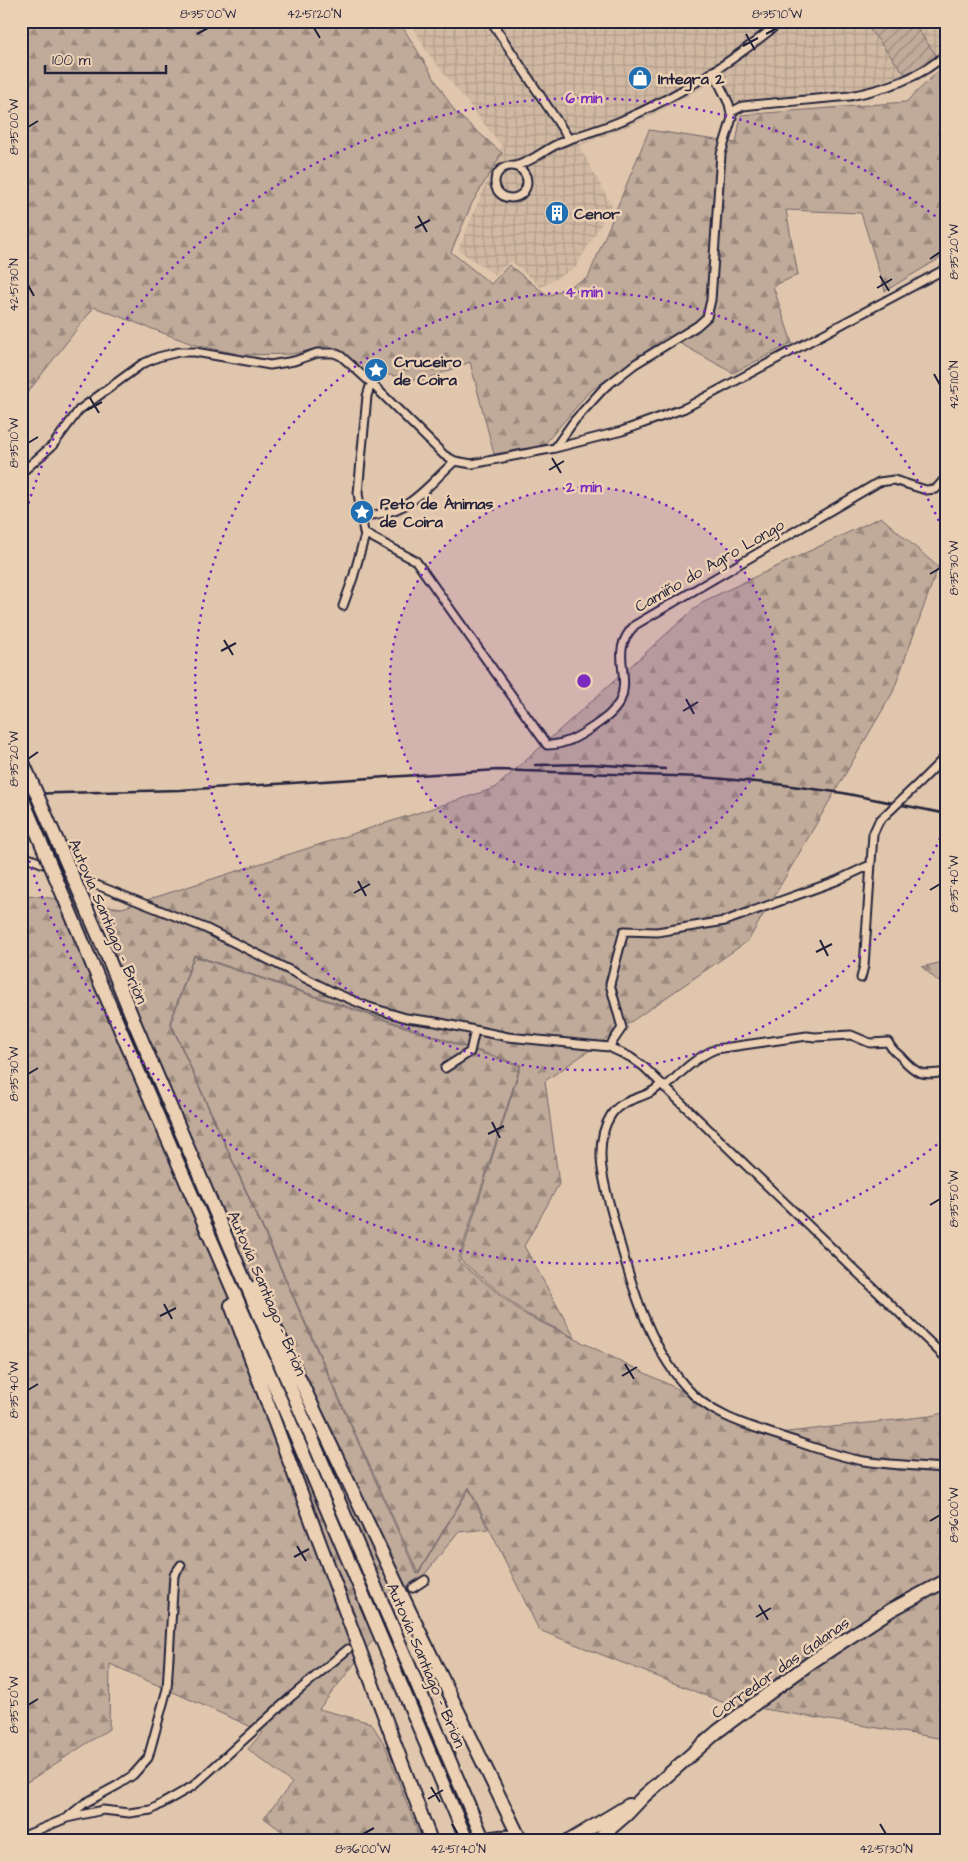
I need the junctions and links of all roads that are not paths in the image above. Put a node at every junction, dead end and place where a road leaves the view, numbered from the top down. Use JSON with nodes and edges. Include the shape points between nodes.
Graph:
{"nodes":[{"id":1,"x":491,"y":21,"type":"edge"},
{"id":2,"x":781,"y":21,"type":"edge"},
{"id":3,"x":947,"y":53,"type":"edge"},
{"id":4,"x":713,"y":71,"type":"junction"},
{"id":5,"x":731,"y":112,"type":"junction"},
{"id":6,"x":569,"y":139,"type":"junction"},
{"id":7,"x":531,"y":162,"type":"junction"},
{"id":8,"x":515,"y":166,"type":"junction"},
{"id":9,"x":526,"y":175,"type":"junction"},
{"id":10,"x":947,"y":268,"type":"edge"},
{"id":11,"x":371,"y":383,"type":"junction"},
{"id":12,"x":555,"y":448,"type":"junction"},
{"id":13,"x":455,"y":461,"type":"junction"},
{"id":14,"x":21,"y":473,"type":"edge"},
{"id":15,"x":947,"y":476,"type":"edge"},
{"id":16,"x":360,"y":516,"type":"junction"},
{"id":17,"x":365,"y":535,"type":"junction"},
{"id":18,"x":343,"y":606,"type":"dead end"},
{"id":19,"x":947,"y":755,"type":"edge"},
{"id":20,"x":21,"y":758,"type":"edge"},
{"id":21,"x":21,"y":795,"type":"edge"},
{"id":22,"x":21,"y":855,"type":"edge"},
{"id":23,"x":870,"y":865,"type":"junction"},
{"id":24,"x":861,"y":978,"type":"dead end"},
{"id":25,"x":474,"y":1030,"type":"junction"},
{"id":26,"x":609,"y":1047,"type":"junction"},
{"id":27,"x":445,"y":1068,"type":"dead end"},
{"id":28,"x":947,"y":1072,"type":"edge"},
{"id":29,"x":663,"y":1086,"type":"junction"},
{"id":30,"x":230,"y":1248,"type":"junction"},
{"id":31,"x":224,"y":1271,"type":"junction"},
{"id":32,"x":947,"y":1358,"type":"edge"},
{"id":33,"x":947,"y":1468,"type":"edge"},
{"id":34,"x":181,"y":1565,"type":"dead end"},
{"id":35,"x":425,"y":1580,"type":"dead end"},
{"id":36,"x":947,"y":1580,"type":"edge"},
{"id":37,"x":413,"y":1588,"type":"tunnel mouth"},
{"id":38,"x":348,"y":1649,"type":"tunnel mouth"},
{"id":39,"x":644,"y":1796,"type":"junction"},
{"id":40,"x":67,"y":1818,"type":"junction"},
{"id":41,"x":21,"y":1837,"type":"edge"},
{"id":42,"x":525,"y":1839,"type":"edge"},
{"id":43,"x":431,"y":1841,"type":"edge"},
{"id":44,"x":467,"y":1841,"type":"edge"},
{"id":45,"x":480,"y":1841,"type":"edge"},
{"id":46,"x":484,"y":1841,"type":"edge"},
{"id":47,"x":569,"y":1841,"type":"edge"},
{"id":48,"x":596,"y":1841,"type":"edge"}],
"edges":[{"from":1,"to":6,"type":"street"},
{"from":2,"to":4,"type":"street"},
{"from":3,"to":5,"type":"street","via":[[921,72],[866,93],[743,106]]},
{"from":4,"to":5,"type":"street"},
{"from":4,"to":6,"type":"street","via":[[638,113]]},
{"from":5,"to":12,"type":"street","via":[[721,154],[711,300],[707,317],[604,388]]},
{"from":6,"to":7,"type":"street","via":[[545,150]]},
{"from":7,"to":8,"type":"street"},
{"from":7,"to":9,"type":"street"},
{"from":8,"to":9,"type":"street"},
{"from":8,"to":9,"type":"street","via":[[505,167],[497,175],[496,186],[501,195],[512,198],[522,194],[528,185]]},
{"from":10,"to":12,"type":"street","via":[[685,408],[622,431]]},
{"from":11,"to":13,"type":"street","via":[[444,455]]},
{"from":11,"to":14,"type":"street","via":[[341,356],[326,352],[270,365],[194,352],[158,357],[142,364],[79,410],[53,445]]},
{"from":11,"to":16,"type":"street","via":[[358,493]]},
{"from":12,"to":13,"type":"street","via":[[472,464]]},
{"from":13,"to":16,"type":"street","via":[[402,508]]},
{"from":15,"to":17,"type":"street","name":"Camiño do Agro Longo","via":[[936,489],[926,490],[894,480],[880,482],[635,625],[622,645],[623,692],[615,710],[570,741],[547,745],[416,561]]},
{"from":16,"to":17,"type":"street"},
{"from":17,"to":18,"type":"street"},
{"from":19,"to":23,"type":"street","bridge":true,"via":[[880,821],[873,834]]},
{"from":20,"to":30,"type":"highway","name":"Autovía Santiago - Brión","bridge":true},
{"from":21,"to":31,"type":"highway","name":"Autovía Santiago - Brión","bridge":true},
{"from":22,"to":25,"type":"street","via":[[205,928],[369,1007],[406,1018]]},
{"from":23,"to":24,"type":"street"},
{"from":23,"to":26,"type":"street","via":[[725,921],[657,932],[624,931],[610,984],[622,1028]]},
{"from":25,"to":26,"type":"street","via":[[508,1037]]},
{"from":25,"to":27,"type":"street","via":[[470,1052]]},
{"from":26,"to":29,"type":"street","via":[[630,1057]]},
{"from":28,"to":29,"type":"street","via":[[916,1073],[893,1052],[888,1042],[870,1043],[851,1035],[807,1036],[716,1048],[689,1064]]},
{"from":29,"to":32,"type":"street"},
{"from":29,"to":33,"type":"street","via":[[620,1104],[603,1131],[600,1148],[626,1267],[665,1357],[685,1387],[706,1405],[739,1422],[825,1452],[863,1460]]},
{"from":30,"to":42,"type":"highway","via":[[245,1264],[410,1612]]},
{"from":30,"to":46,"type":"highway","name":"Autovía Santiago - Brión","bridge":true},
{"from":31,"to":43,"type":"highway","via":[[231,1309]]},
{"from":31,"to":44,"type":"highway","name":"Autovía Santiago - Brión"},
{"from":34,"to":40,"type":"street","via":[[174,1575],[167,1689],[148,1758],[133,1775],[85,1803]]},
{"from":35,"to":37,"type":"street"},
{"from":36,"to":39,"type":"highway","name":"Corredor das Galanas","via":[[891,1610],[813,1661],[718,1731]]},
{"from":38,"to":40,"type":"street","via":[[193,1786],[151,1810],[129,1813],[102,1810]]},
{"from":39,"to":47,"type":"highway"},
{"from":39,"to":48,"type":"highway"},
{"from":40,"to":41,"type":"street"},
{"from":42,"to":45,"type":"highway","via":[[495,1836]]}]}
